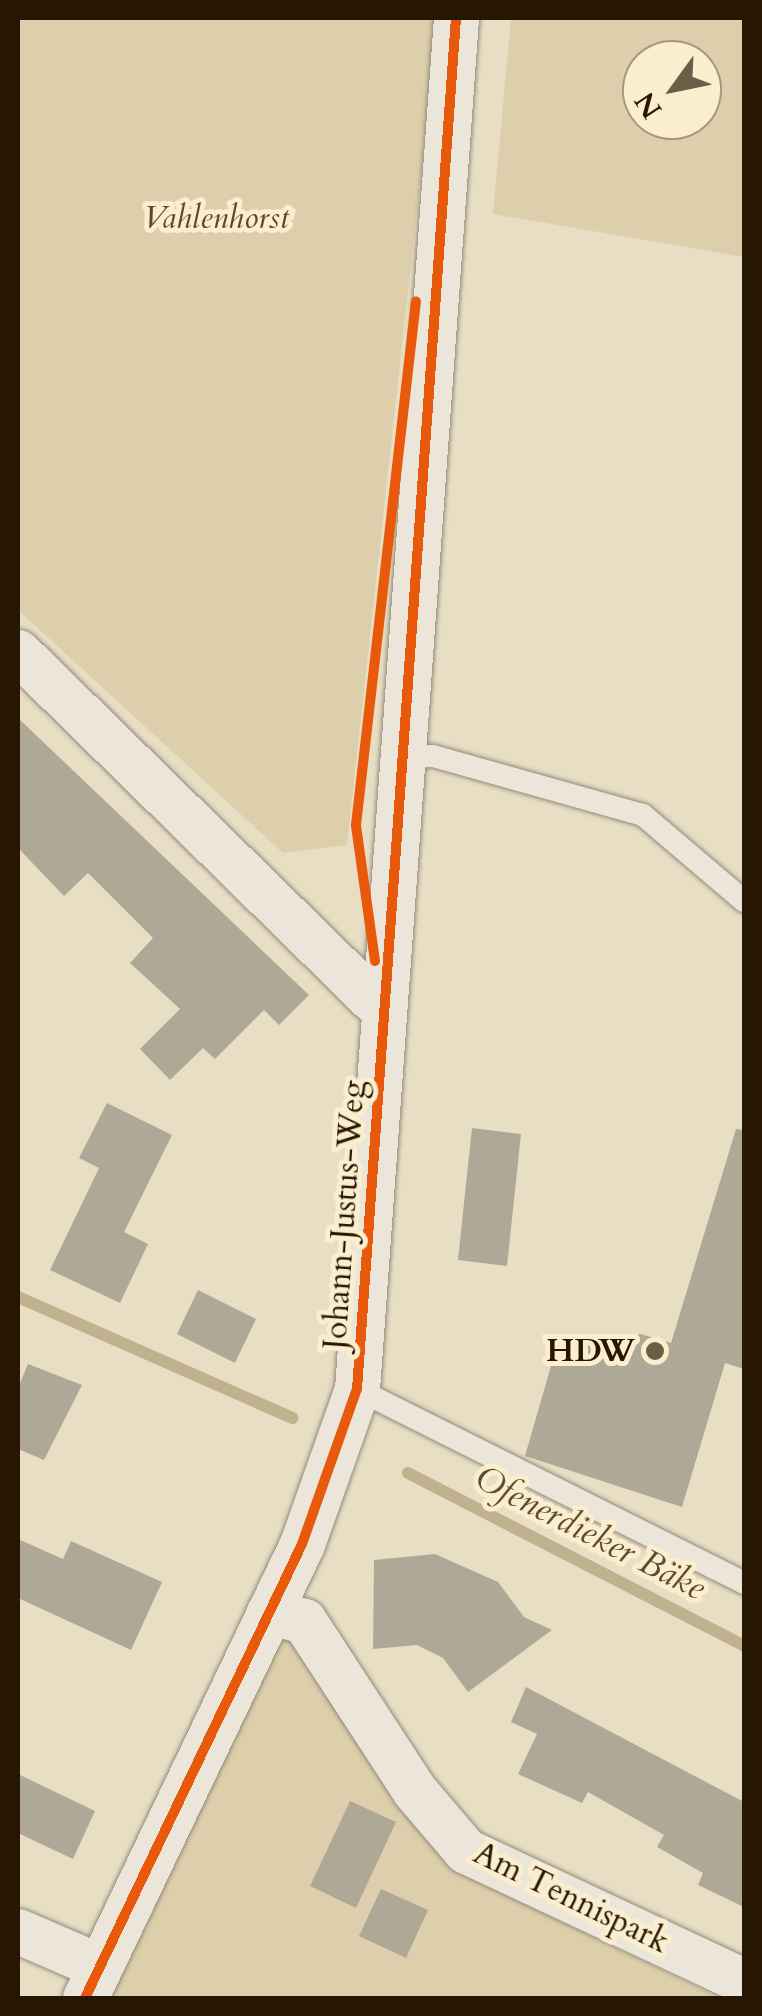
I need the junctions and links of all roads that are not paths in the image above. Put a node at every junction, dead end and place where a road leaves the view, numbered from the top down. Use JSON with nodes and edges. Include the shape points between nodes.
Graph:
{"nodes":[{"id":1,"x":456,"y":18,"type":"edge"},
{"id":2,"x":18,"y":652,"type":"edge"},
{"id":3,"x":403,"y":757,"type":"junction"},
{"id":4,"x":744,"y":901,"type":"edge"},
{"id":5,"x":381,"y":1008,"type":"junction"},
{"id":6,"x":358,"y":1389,"type":"junction"},
{"id":7,"x":744,"y":1583,"type":"edge"},
{"id":8,"x":269,"y":1612,"type":"junction"},
{"id":9,"x":18,"y":1931,"type":"edge"},
{"id":10,"x":744,"y":1981,"type":"edge"},
{"id":11,"x":92,"y":1982,"type":"edge"}],
"edges":[{"from":1,"to":3,"type":"street","name":"Johann-Justus-Weg"},
{"from":2,"to":5,"type":"street"},
{"from":3,"to":4,"type":"lane","via":[[433,756],[642,815]]},
{"from":3,"to":5,"type":"street","name":"Johann-Justus-Weg"},
{"from":5,"to":6,"type":"street","name":"Johann-Justus-Weg"},
{"from":6,"to":7,"type":"lane"},
{"from":6,"to":8,"type":"street","name":"Johann-Justus-Weg"},
{"from":8,"to":10,"type":"street","name":"Am Tennispark","via":[[304,1621],[414,1790],[466,1852]]},
{"from":8,"to":11,"type":"street","name":"Johann-Justus-Weg"},
{"from":9,"to":11,"type":"street"}]}
